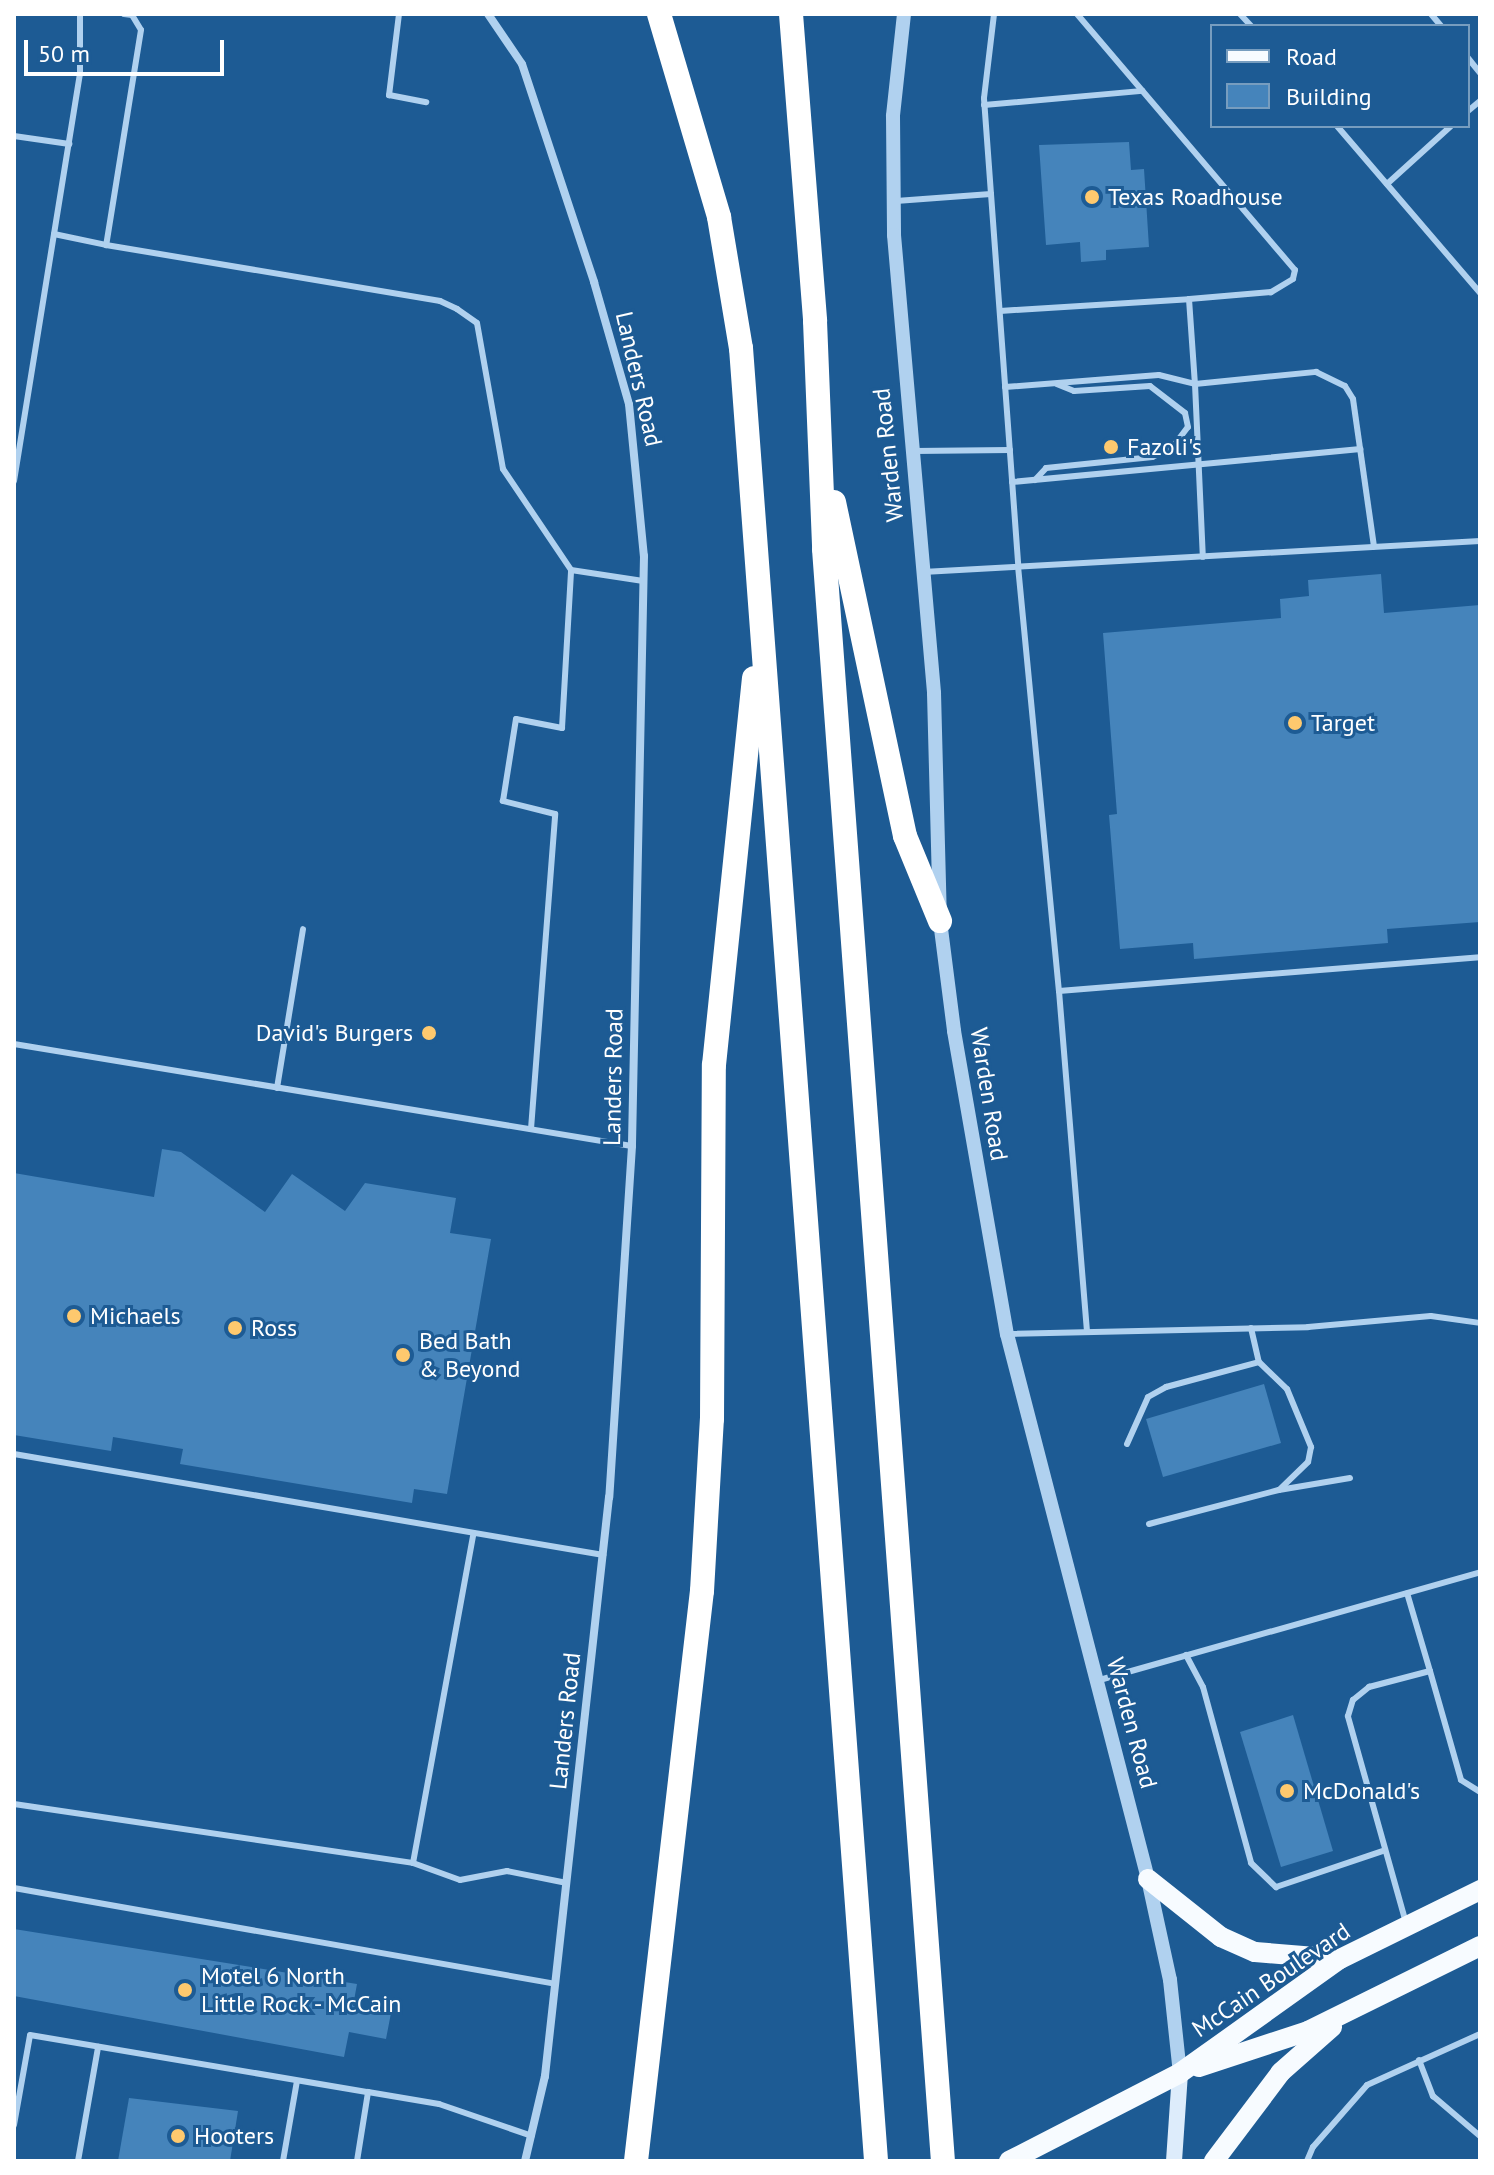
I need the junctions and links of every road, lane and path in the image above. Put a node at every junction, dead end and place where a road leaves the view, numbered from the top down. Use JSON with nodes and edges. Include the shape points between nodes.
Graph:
{"nodes":[{"id":1,"x":80,"y":14,"type":"edge"},
{"id":2,"x":124,"y":14,"type":"edge"},
{"id":3,"x":399,"y":14,"type":"edge"},
{"id":4,"x":488,"y":14,"type":"edge"},
{"id":5,"x":659,"y":14,"type":"edge"},
{"id":6,"x":791,"y":14,"type":"edge"},
{"id":7,"x":904,"y":14,"type":"edge"},
{"id":8,"x":994,"y":14,"type":"edge"},
{"id":9,"x":1077,"y":14,"type":"edge"},
{"id":10,"x":1142,"y":91,"type":"junction"},
{"id":11,"x":426,"y":102,"type":"dead end"},
{"id":12,"x":984,"y":105,"type":"junction"},
{"id":13,"x":1339,"y":128,"type":"edge"},
{"id":14,"x":1449,"y":128,"type":"edge"},
{"id":15,"x":14,"y":136,"type":"edge"},
{"id":16,"x":69,"y":144,"type":"junction"},
{"id":17,"x":1387,"y":184,"type":"junction"},
{"id":18,"x":991,"y":194,"type":"junction"},
{"id":19,"x":893,"y":201,"type":"junction"},
{"id":20,"x":54,"y":234,"type":"junction"},
{"id":21,"x":106,"y":245,"type":"junction"},
{"id":22,"x":1480,"y":293,"type":"edge"},
{"id":23,"x":1189,"y":299,"type":"junction"},
{"id":24,"x":1000,"y":311,"type":"junction"},
{"id":25,"x":1055,"y":383,"type":"junction"},
{"id":26,"x":1195,"y":384,"type":"junction"},
{"id":27,"x":1005,"y":387,"type":"junction"},
{"id":28,"x":820,"y":434,"type":"junction"},
{"id":29,"x":1360,"y":449,"type":"junction"},
{"id":30,"x":1010,"y":450,"type":"junction"},
{"id":31,"x":911,"y":451,"type":"junction"},
{"id":32,"x":1199,"y":466,"type":"junction"},
{"id":33,"x":1035,"y":480,"type":"junction"},
{"id":34,"x":14,"y":481,"type":"edge"},
{"id":35,"x":1012,"y":482,"type":"junction"},
{"id":36,"x":1480,"y":541,"type":"edge"},
{"id":37,"x":1374,"y":547,"type":"junction"},
{"id":38,"x":1203,"y":557,"type":"junction"},
{"id":39,"x":1018,"y":566,"type":"junction"},
{"id":40,"x":571,"y":570,"type":"junction"},
{"id":41,"x":923,"y":572,"type":"junction"},
{"id":42,"x":643,"y":581,"type":"junction"},
{"id":43,"x":760,"y":620,"type":"junction"},
{"id":44,"x":940,"y":921,"type":"junction"},
{"id":45,"x":303,"y":929,"type":"dead end"},
{"id":46,"x":1480,"y":957,"type":"edge"},
{"id":47,"x":1059,"y":991,"type":"junction"},
{"id":48,"x":14,"y":1044,"type":"edge"},
{"id":49,"x":277,"y":1088,"type":"junction"},
{"id":50,"x":531,"y":1129,"type":"junction"},
{"id":51,"x":632,"y":1146,"type":"junction"},
{"id":52,"x":1480,"y":1323,"type":"edge"},
{"id":53,"x":1251,"y":1328,"type":"junction"},
{"id":54,"x":1087,"y":1331,"type":"junction"},
{"id":55,"x":1007,"y":1334,"type":"junction"},
{"id":56,"x":1259,"y":1362,"type":"junction"},
{"id":57,"x":1127,"y":1444,"type":"dead end"},
{"id":58,"x":14,"y":1454,"type":"edge"},
{"id":59,"x":1350,"y":1478,"type":"dead end"},
{"id":60,"x":1279,"y":1490,"type":"junction"},
{"id":61,"x":1149,"y":1524,"type":"dead end"},
{"id":62,"x":473,"y":1535,"type":"junction"},
{"id":63,"x":603,"y":1555,"type":"junction"},
{"id":64,"x":1480,"y":1572,"type":"edge"},
{"id":65,"x":1407,"y":1593,"type":"junction"},
{"id":66,"x":1186,"y":1655,"type":"junction"},
{"id":67,"x":1430,"y":1671,"type":"junction"},
{"id":68,"x":1096,"y":1681,"type":"junction"},
{"id":69,"x":1480,"y":1792,"type":"edge"},
{"id":70,"x":14,"y":1804,"type":"edge"},
{"id":71,"x":1383,"y":1851,"type":"junction"},
{"id":72,"x":413,"y":1863,"type":"junction"},
{"id":73,"x":1148,"y":1879,"type":"junction"},
{"id":74,"x":567,"y":1883,"type":"junction"},
{"id":75,"x":14,"y":1888,"type":"edge"},
{"id":76,"x":1480,"y":1890,"type":"edge"},
{"id":77,"x":1408,"y":1926,"type":"junction"},
{"id":78,"x":1480,"y":1946,"type":"edge"},
{"id":79,"x":1340,"y":1959,"type":"junction"},
{"id":80,"x":556,"y":1984,"type":"junction"},
{"id":81,"x":1350,"y":2011,"type":"junction"},
{"id":82,"x":1480,"y":2034,"type":"edge"},
{"id":83,"x":98,"y":2047,"type":"junction"},
{"id":84,"x":1419,"y":2060,"type":"junction"},
{"id":85,"x":1180,"y":2073,"type":"junction"},
{"id":86,"x":297,"y":2081,"type":"junction"},
{"id":87,"x":368,"y":2092,"type":"junction"},
{"id":88,"x":14,"y":2125,"type":"edge"},
{"id":89,"x":534,"y":2136,"type":"junction"},
{"id":90,"x":1480,"y":2136,"type":"edge"},
{"id":91,"x":1014,"y":2158,"type":"edge"},
{"id":92,"x":78,"y":2161,"type":"edge"},
{"id":93,"x":283,"y":2161,"type":"edge"},
{"id":94,"x":357,"y":2161,"type":"edge"},
{"id":95,"x":525,"y":2161,"type":"edge"},
{"id":96,"x":636,"y":2161,"type":"edge"},
{"id":97,"x":876,"y":2161,"type":"edge"},
{"id":98,"x":943,"y":2161,"type":"edge"},
{"id":99,"x":1174,"y":2161,"type":"edge"},
{"id":100,"x":1214,"y":2161,"type":"edge"},
{"id":101,"x":1307,"y":2161,"type":"edge"}],
"edges":[{"from":1,"to":16,"type":"lane","via":[[80,74]]},
{"from":2,"to":21,"type":"lane","via":[[132,15],[141,30]]},
{"from":3,"to":11,"type":"lane","via":[[389,95]]},
{"from":4,"to":42,"type":"street","name":"Landers Road","via":[[522,64],[629,404],[642,501]]},
{"from":5,"to":43,"type":"highway","via":[[724,246],[741,348]]},
{"from":6,"to":28,"type":"highway"},
{"from":7,"to":19,"type":"street","name":"Warden Road","via":[[893,116]]},
{"from":8,"to":12,"type":"lane"},
{"from":9,"to":10,"type":"lane"},
{"from":10,"to":12,"type":"lane"},
{"from":10,"to":23,"type":"lane","via":[[1295,270],[1293,279],[1271,292]]},
{"from":12,"to":18,"type":"lane"},
{"from":13,"to":17,"type":"lane"},
{"from":14,"to":17,"type":"lane"},
{"from":15,"to":16,"type":"lane"},
{"from":16,"to":20,"type":"lane"},
{"from":17,"to":22,"type":"lane"},
{"from":18,"to":19,"type":"lane"},
{"from":18,"to":24,"type":"lane"},
{"from":19,"to":31,"type":"street","name":"Warden Road"},
{"from":20,"to":21,"type":"lane"},
{"from":20,"to":34,"type":"lane"},
{"from":21,"to":40,"type":"lane","via":[[440,301],[457,309],[477,323],[503,469]]},
{"from":23,"to":24,"type":"lane"},
{"from":23,"to":26,"type":"lane"},
{"from":24,"to":27,"type":"lane"},
{"from":25,"to":26,"type":"lane","via":[[1159,375]]},
{"from":25,"to":27,"type":"lane"},
{"from":25,"to":33,"type":"lane","via":[[1074,391],[1150,386],[1185,413],[1188,427],[1172,448],[1152,457],[1046,468]]},
{"from":26,"to":29,"type":"lane","via":[[1329,375],[1353,399]]},
{"from":26,"to":32,"type":"lane"},
{"from":27,"to":30,"type":"lane"},
{"from":28,"to":44,"type":"highway","via":[[905,836]]},
{"from":28,"to":98,"type":"highway"},
{"from":29,"to":32,"type":"lane"},
{"from":29,"to":37,"type":"lane"},
{"from":30,"to":31,"type":"lane"},
{"from":30,"to":35,"type":"lane"},
{"from":31,"to":41,"type":"street","name":"Warden Road"},
{"from":32,"to":33,"type":"lane"},
{"from":32,"to":38,"type":"lane"},
{"from":33,"to":35,"type":"lane"},
{"from":35,"to":39,"type":"lane"},
{"from":36,"to":37,"type":"lane"},
{"from":37,"to":38,"type":"lane"},
{"from":38,"to":39,"type":"lane"},
{"from":39,"to":41,"type":"lane"},
{"from":39,"to":47,"type":"lane"},
{"from":40,"to":42,"type":"lane"},
{"from":40,"to":50,"type":"lane","via":[[562,728],[516,719],[503,801],[555,814]]},
{"from":41,"to":44,"type":"street","name":"Warden Road","via":[[938,772]]},
{"from":42,"to":51,"type":"street","name":"Landers Road"},
{"from":43,"to":96,"type":"highway","via":[[714,1065],[712,1419],[703,1577]]},
{"from":43,"to":97,"type":"highway"},
{"from":44,"to":55,"type":"street","name":"Warden Road","via":[[968,1123]]},
{"from":45,"to":49,"type":"lane"},
{"from":46,"to":47,"type":"lane"},
{"from":47,"to":54,"type":"lane"},
{"from":48,"to":49,"type":"lane"},
{"from":49,"to":50,"type":"lane"},
{"from":50,"to":51,"type":"lane"},
{"from":51,"to":63,"type":"street","name":"Landers Road"},
{"from":52,"to":53,"type":"lane","via":[[1431,1316]]},
{"from":53,"to":54,"type":"lane"},
{"from":53,"to":56,"type":"lane"},
{"from":54,"to":55,"type":"lane"},
{"from":55,"to":68,"type":"street","name":"Warden Road"},
{"from":56,"to":57,"type":"lane","via":[[1166,1387],[1148,1397]]},
{"from":56,"to":60,"type":"lane","via":[[1287,1389],[1311,1447],[1308,1462]]},
{"from":58,"to":62,"type":"lane"},
{"from":59,"to":60,"type":"lane"},
{"from":60,"to":61,"type":"lane"},
{"from":62,"to":63,"type":"lane"},
{"from":62,"to":72,"type":"lane"},
{"from":63,"to":74,"type":"street","name":"Landers Road"},
{"from":64,"to":65,"type":"lane"},
{"from":65,"to":66,"type":"lane"},
{"from":65,"to":67,"type":"lane"},
{"from":66,"to":68,"type":"lane"},
{"from":66,"to":71,"type":"lane","via":[[1203,1687],[1251,1863],[1276,1887]]},
{"from":67,"to":69,"type":"lane","via":[[1461,1780]]},
{"from":67,"to":71,"type":"lane","via":[[1369,1687],[1353,1700],[1348,1716]]},
{"from":68,"to":73,"type":"street","name":"Warden Road"},
{"from":70,"to":72,"type":"lane"},
{"from":71,"to":77,"type":"lane"},
{"from":72,"to":74,"type":"lane","via":[[460,1880],[507,1871]]},
{"from":73,"to":79,"type":"main road","via":[[1221,1937],[1255,1952]]},
{"from":73,"to":85,"type":"street","name":"Warden Road","via":[[1170,1980]]},
{"from":74,"to":80,"type":"street","name":"Landers Road"},
{"from":75,"to":80,"type":"lane"},
{"from":76,"to":77,"type":"main road","name":"McCain Boulevard"},
{"from":77,"to":79,"type":"main road","name":"McCain Boulevard"},
{"from":78,"to":81,"type":"main road","name":"McCain Boulevard"},
{"from":79,"to":85,"type":"main road","name":"McCain Boulevard"},
{"from":80,"to":89,"type":"street","name":"Landers Road"},
{"from":81,"to":85,"type":"main road","name":"McCain Boulevard","via":[[1308,2031]]},
{"from":81,"to":100,"type":"main road","via":[[1281,2072]]},
{"from":82,"to":84,"type":"lane"},
{"from":83,"to":86,"type":"lane"},
{"from":83,"to":88,"type":"lane","via":[[30,2035]]},
{"from":83,"to":92,"type":"lane"},
{"from":84,"to":90,"type":"lane","via":[[1433,2096]]},
{"from":84,"to":101,"type":"lane","via":[[1367,2085]]},
{"from":85,"to":91,"type":"main road","name":"McCain Boulevard"},
{"from":85,"to":99,"type":"main road","name":"Warden Road"},
{"from":86,"to":87,"type":"lane"},
{"from":86,"to":93,"type":"lane"},
{"from":87,"to":89,"type":"lane","via":[[439,2104]]},
{"from":87,"to":94,"type":"lane"},
{"from":89,"to":95,"type":"street","name":"Landers Road"}]}
